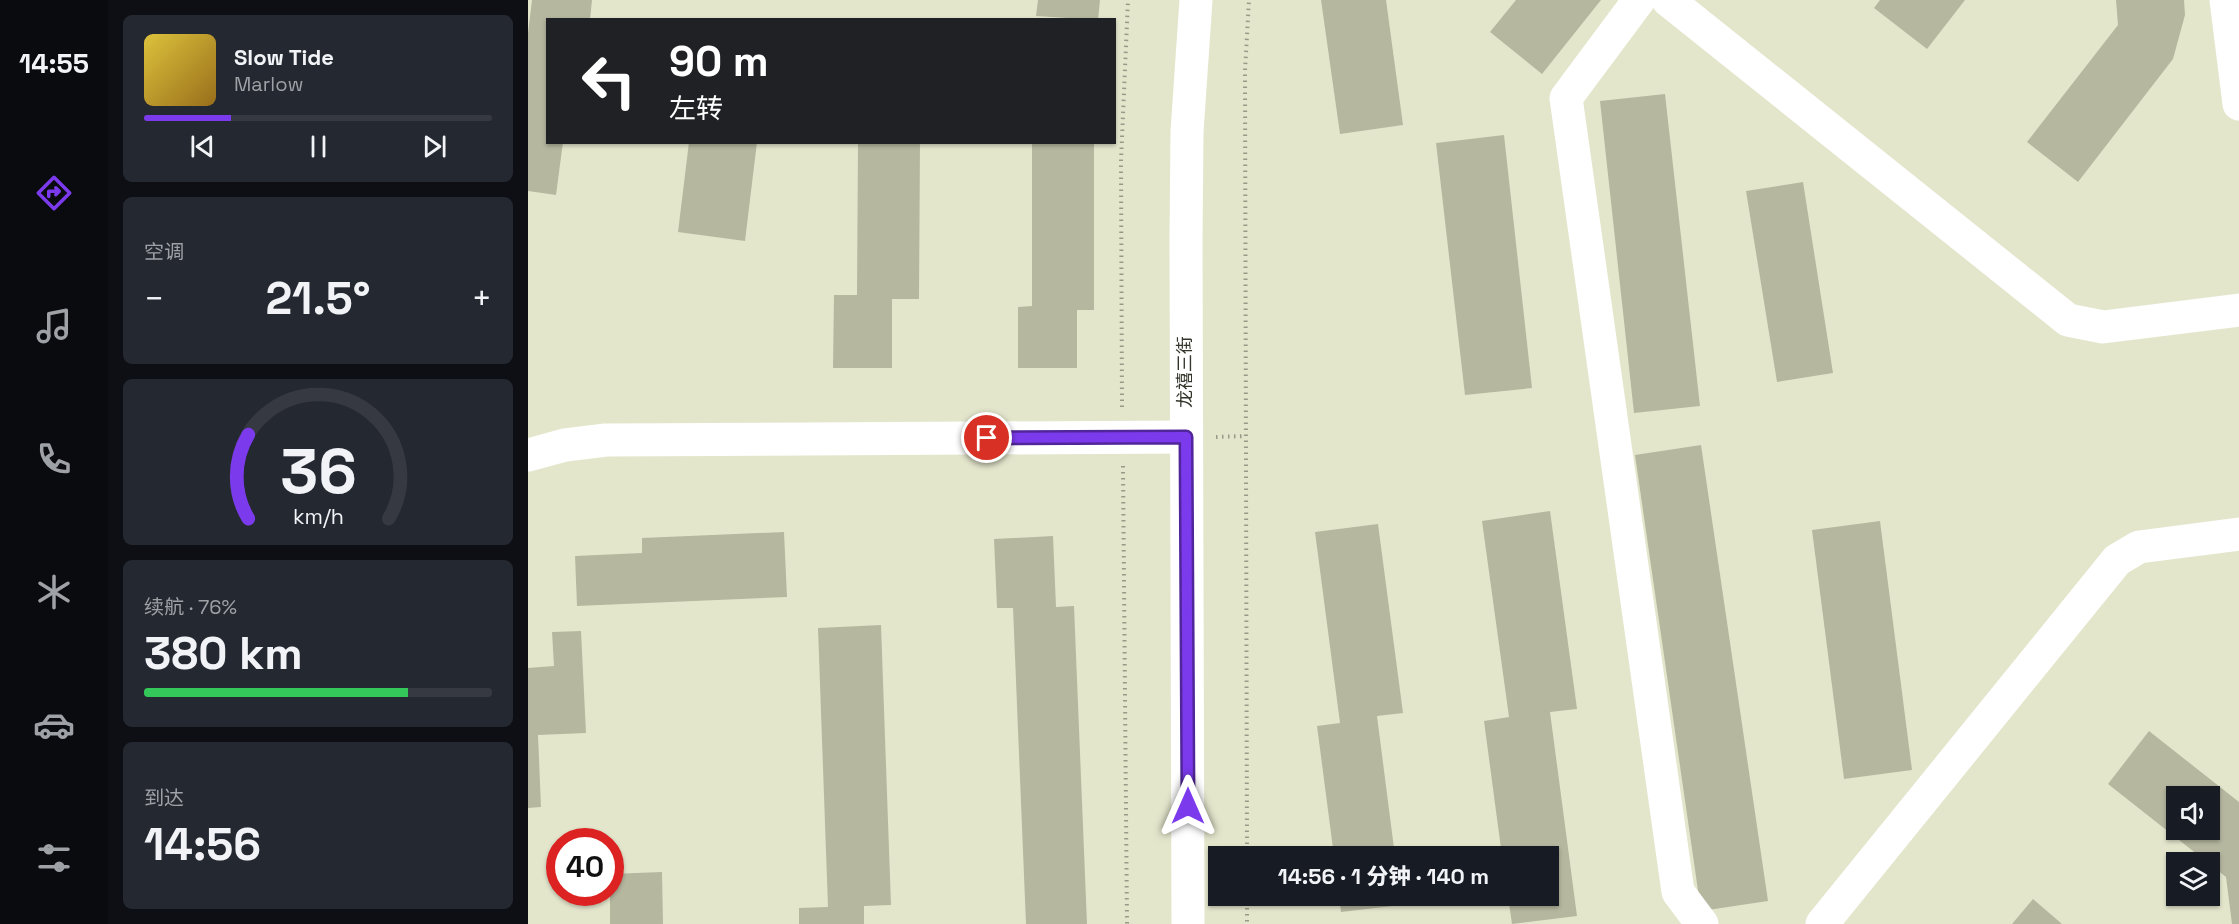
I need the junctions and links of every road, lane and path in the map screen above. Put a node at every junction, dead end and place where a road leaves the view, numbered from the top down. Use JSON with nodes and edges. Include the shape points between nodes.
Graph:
{"nodes":[{"id":1,"x":1128,"y":0,"type":"edge"},
{"id":2,"x":1196,"y":0,"type":"edge"},
{"id":3,"x":1249,"y":0,"type":"edge"},
{"id":4,"x":1639,"y":0,"type":"edge"},
{"id":5,"x":1668,"y":0,"type":"edge"},
{"id":6,"x":2226,"y":0,"type":"edge"},
{"id":7,"x":2239,"y":104,"type":"edge"},
{"id":8,"x":2239,"y":310,"type":"edge"},
{"id":9,"x":1122,"y":399,"type":"dead end"},
{"id":10,"x":1186,"y":437,"type":"junction"},
{"id":11,"x":528,"y":455,"type":"edge"},
{"id":12,"x":1123,"y":524,"type":"dead end"},
{"id":13,"x":2239,"y":534,"type":"edge"},
{"id":14,"x":1247,"y":846,"type":"edge"},
{"id":15,"x":1247,"y":906,"type":"edge"},
{"id":16,"x":1127,"y":924,"type":"edge"},
{"id":17,"x":1188,"y":924,"type":"edge"},
{"id":18,"x":1247,"y":924,"type":"edge"},
{"id":19,"x":1702,"y":924,"type":"edge"},
{"id":20,"x":1822,"y":924,"type":"edge"}],
"edges":[{"from":1,"to":9,"type":"path","via":[[1121,161]]},
{"from":2,"to":10,"type":"street","name":"龙禧三街","via":[[1187,132]]},
{"from":3,"to":14,"type":"path","via":[[1245,71]]},
{"from":4,"to":19,"type":"street","via":[[1566,98],[1678,892]]},
{"from":5,"to":8,"type":"street","via":[[2068,320],[2103,327]]},
{"from":6,"to":7,"type":"street"},
{"from":10,"to":11,"type":"street","via":[[606,440]]},
{"from":10,"to":17,"type":"street","name":"龙禧三街"},
{"from":12,"to":16,"type":"path"},
{"from":13,"to":20,"type":"street","via":[[2139,547],[2117,560]]},
{"from":15,"to":18,"type":"path"}]}
